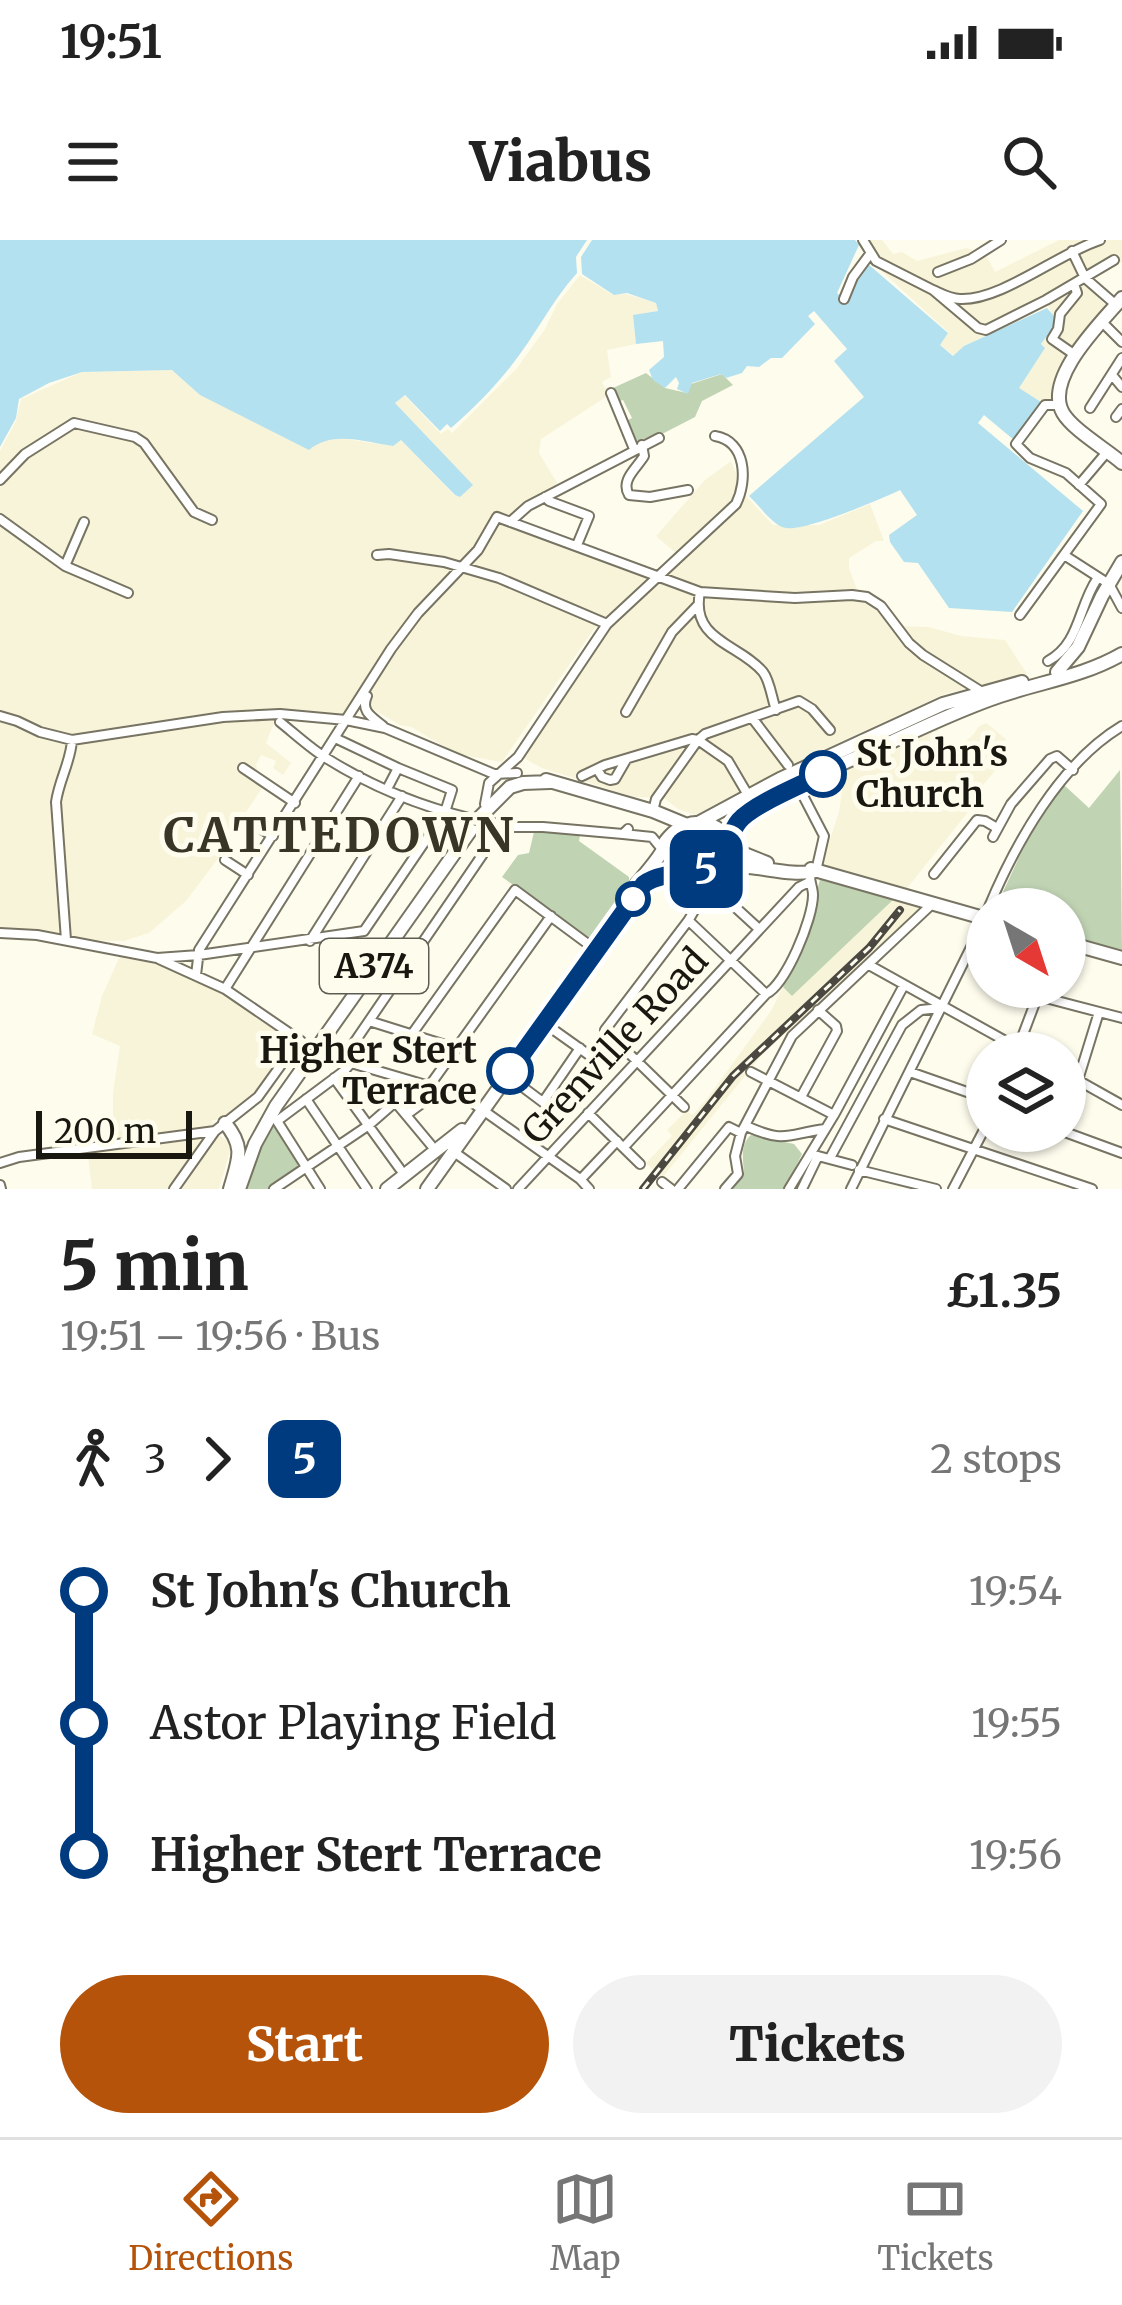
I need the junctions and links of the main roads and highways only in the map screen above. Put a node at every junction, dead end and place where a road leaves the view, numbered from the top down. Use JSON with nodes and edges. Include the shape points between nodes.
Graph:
{"nodes":[{"id":1,"x":1119,"y":301,"type":"edge"},
{"id":2,"x":1116,"y":453,"type":"edge"},
{"id":3,"x":1122,"y":563,"type":"edge"},
{"id":4,"x":1075,"y":644,"type":"junction"},
{"id":5,"x":1122,"y":650,"type":"edge"},
{"id":6,"x":1052,"y":667,"type":"junction"},
{"id":7,"x":1082,"y":669,"type":"junction"},
{"id":8,"x":982,"y":692,"type":"junction"},
{"id":9,"x":1003,"y":695,"type":"junction"},
{"id":10,"x":886,"y":738,"type":"junction"},
{"id":11,"x":550,"y":782,"type":"junction"},
{"id":12,"x":653,"y":808,"type":"junction"},
{"id":13,"x":727,"y":809,"type":"junction"},
{"id":14,"x":484,"y":815,"type":"junction"},
{"id":15,"x":697,"y":823,"type":"junction"},
{"id":16,"x":730,"y":838,"type":"junction"},
{"id":17,"x":663,"y":849,"type":"junction"},
{"id":18,"x":684,"y":872,"type":"junction"},
{"id":19,"x":813,"y":876,"type":"junction"},
{"id":20,"x":711,"y":877,"type":"junction"},
{"id":21,"x":966,"y":911,"type":"edge"},
{"id":22,"x":1086,"y":947,"type":"edge"},
{"id":23,"x":1122,"y":958,"type":"edge"},
{"id":24,"x":480,"y":1108,"type":"junction"},
{"id":25,"x":273,"y":1119,"type":"junction"},
{"id":26,"x":467,"y":1127,"type":"junction"},
{"id":27,"x":237,"y":1188,"type":"edge"},
{"id":28,"x":387,"y":1189,"type":"edge"},
{"id":29,"x":428,"y":1189,"type":"edge"}],
"edges":[{"from":1,"to":2,"type":"main road","via":[[1089,333],[1061,385],[1060,405],[1067,419]]},
{"from":3,"to":4,"type":"main road","via":[[1103,581]]},
{"from":4,"to":6,"type":"main road"},
{"from":4,"to":7,"type":"main road"},
{"from":5,"to":7,"type":"main road"},
{"from":6,"to":7,"type":"main road"},
{"from":6,"to":8,"type":"main road"},
{"from":7,"to":9,"type":"main road"},
{"from":8,"to":9,"type":"main road"},
{"from":8,"to":10,"type":"main road","via":[[943,704]]},
{"from":9,"to":10,"type":"main road"},
{"from":10,"to":13,"type":"main road"},
{"from":10,"to":16,"type":"main road","via":[[802,792],[745,815]]},
{"from":11,"to":12,"type":"main road"},
{"from":11,"to":14,"type":"main road","number":"A374","via":[[506,789]]},
{"from":11,"to":14,"type":"main road","number":"A374","via":[[521,774]]},
{"from":12,"to":13,"type":"main road","via":[[686,819]]},
{"from":12,"to":15,"type":"main road"},
{"from":12,"to":17,"type":"main road","via":[[667,824]]},
{"from":13,"to":15,"type":"main road"},
{"from":14,"to":25,"type":"main road","number":"A374"},
{"from":15,"to":16,"type":"main road","via":[[723,822]]},
{"from":15,"to":17,"type":"main road","via":[[670,835]]},
{"from":16,"to":19,"type":"main road","via":[[755,859]]},
{"from":16,"to":20,"type":"main road"},
{"from":17,"to":18,"type":"main road","via":[[669,865]]},
{"from":17,"to":24,"type":"main road"},
{"from":18,"to":20,"type":"main road"},
{"from":18,"to":24,"type":"main road","via":[[640,889]]},
{"from":19,"to":20,"type":"main road","via":[[795,880],[745,866]]},
{"from":19,"to":21,"type":"main road"},
{"from":22,"to":23,"type":"main road"},
{"from":24,"to":26,"type":"main road"},
{"from":25,"to":27,"type":"main road","number":"A374"},
{"from":25,"to":27,"type":"main road","via":[[243,1138],[225,1130],[240,1152]]},
{"from":26,"to":28,"type":"main road"},
{"from":26,"to":29,"type":"main road"}]}
